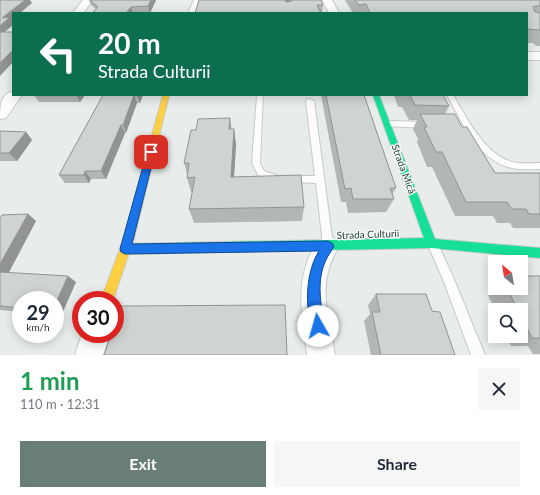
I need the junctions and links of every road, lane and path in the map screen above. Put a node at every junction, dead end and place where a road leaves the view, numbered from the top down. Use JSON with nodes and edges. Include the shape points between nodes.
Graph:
{"nodes":[{"id":1,"x":88,"y":0,"type":"edge"},
{"id":2,"x":199,"y":0,"type":"edge"},
{"id":3,"x":327,"y":0,"type":"edge"},
{"id":4,"x":79,"y":12,"type":"edge"},
{"id":5,"x":193,"y":12,"type":"edge"},
{"id":6,"x":333,"y":12,"type":"edge"},
{"id":7,"x":528,"y":56,"type":"edge"},
{"id":8,"x":540,"y":56,"type":"edge"},
{"id":9,"x":14,"y":96,"type":"edge"},
{"id":10,"x":166,"y":96,"type":"edge"},
{"id":11,"x":260,"y":96,"type":"edge"},
{"id":12,"x":376,"y":96,"type":"edge"},
{"id":13,"x":450,"y":96,"type":"edge"},
{"id":14,"x":310,"y":101,"type":"dead end"},
{"id":15,"x":0,"y":114,"type":"edge"},
{"id":16,"x":388,"y":124,"type":"junction"},
{"id":17,"x":432,"y":126,"type":"edge"},
{"id":18,"x":540,"y":166,"type":"edge"},
{"id":19,"x":319,"y":180,"type":"junction"},
{"id":20,"x":431,"y":243,"type":"junction"},
{"id":21,"x":328,"y":246,"type":"junction"},
{"id":22,"x":125,"y":249,"type":"junction"},
{"id":23,"x":540,"y":253,"type":"edge"},
{"id":24,"x":110,"y":291,"type":"edge"},
{"id":25,"x":93,"y":343,"type":"edge"},
{"id":26,"x":88,"y":355,"type":"edge"},
{"id":27,"x":321,"y":355,"type":"edge"},
{"id":28,"x":478,"y":355,"type":"edge"}],
"edges":[{"from":1,"to":4,"type":"street"},
{"from":2,"to":5,"type":"street"},
{"from":3,"to":6,"type":"street"},
{"from":7,"to":8,"type":"street"},
{"from":9,"to":15,"type":"street"},
{"from":10,"to":22,"type":"street"},
{"from":11,"to":19,"type":"lane","via":[[256,163],[258,170],[265,176],[275,178]]},
{"from":12,"to":16,"type":"street","name":"Strada Mică"},
{"from":13,"to":18,"type":"lane","via":[[465,126],[496,158],[515,165]]},
{"from":14,"to":19,"type":"lane"},
{"from":16,"to":17,"type":"lane"},
{"from":16,"to":20,"type":"street","name":"Strada Mică"},
{"from":19,"to":21,"type":"lane"},
{"from":20,"to":21,"type":"street","name":"Strada Culturii"},
{"from":20,"to":23,"type":"street","name":"Strada Culturii"},
{"from":20,"to":28,"type":"lane"},
{"from":21,"to":22,"type":"street","name":"Strada Culturii"},
{"from":21,"to":27,"type":"street","via":[[314,280]]},
{"from":22,"to":24,"type":"street"},
{"from":25,"to":26,"type":"street"}]}
